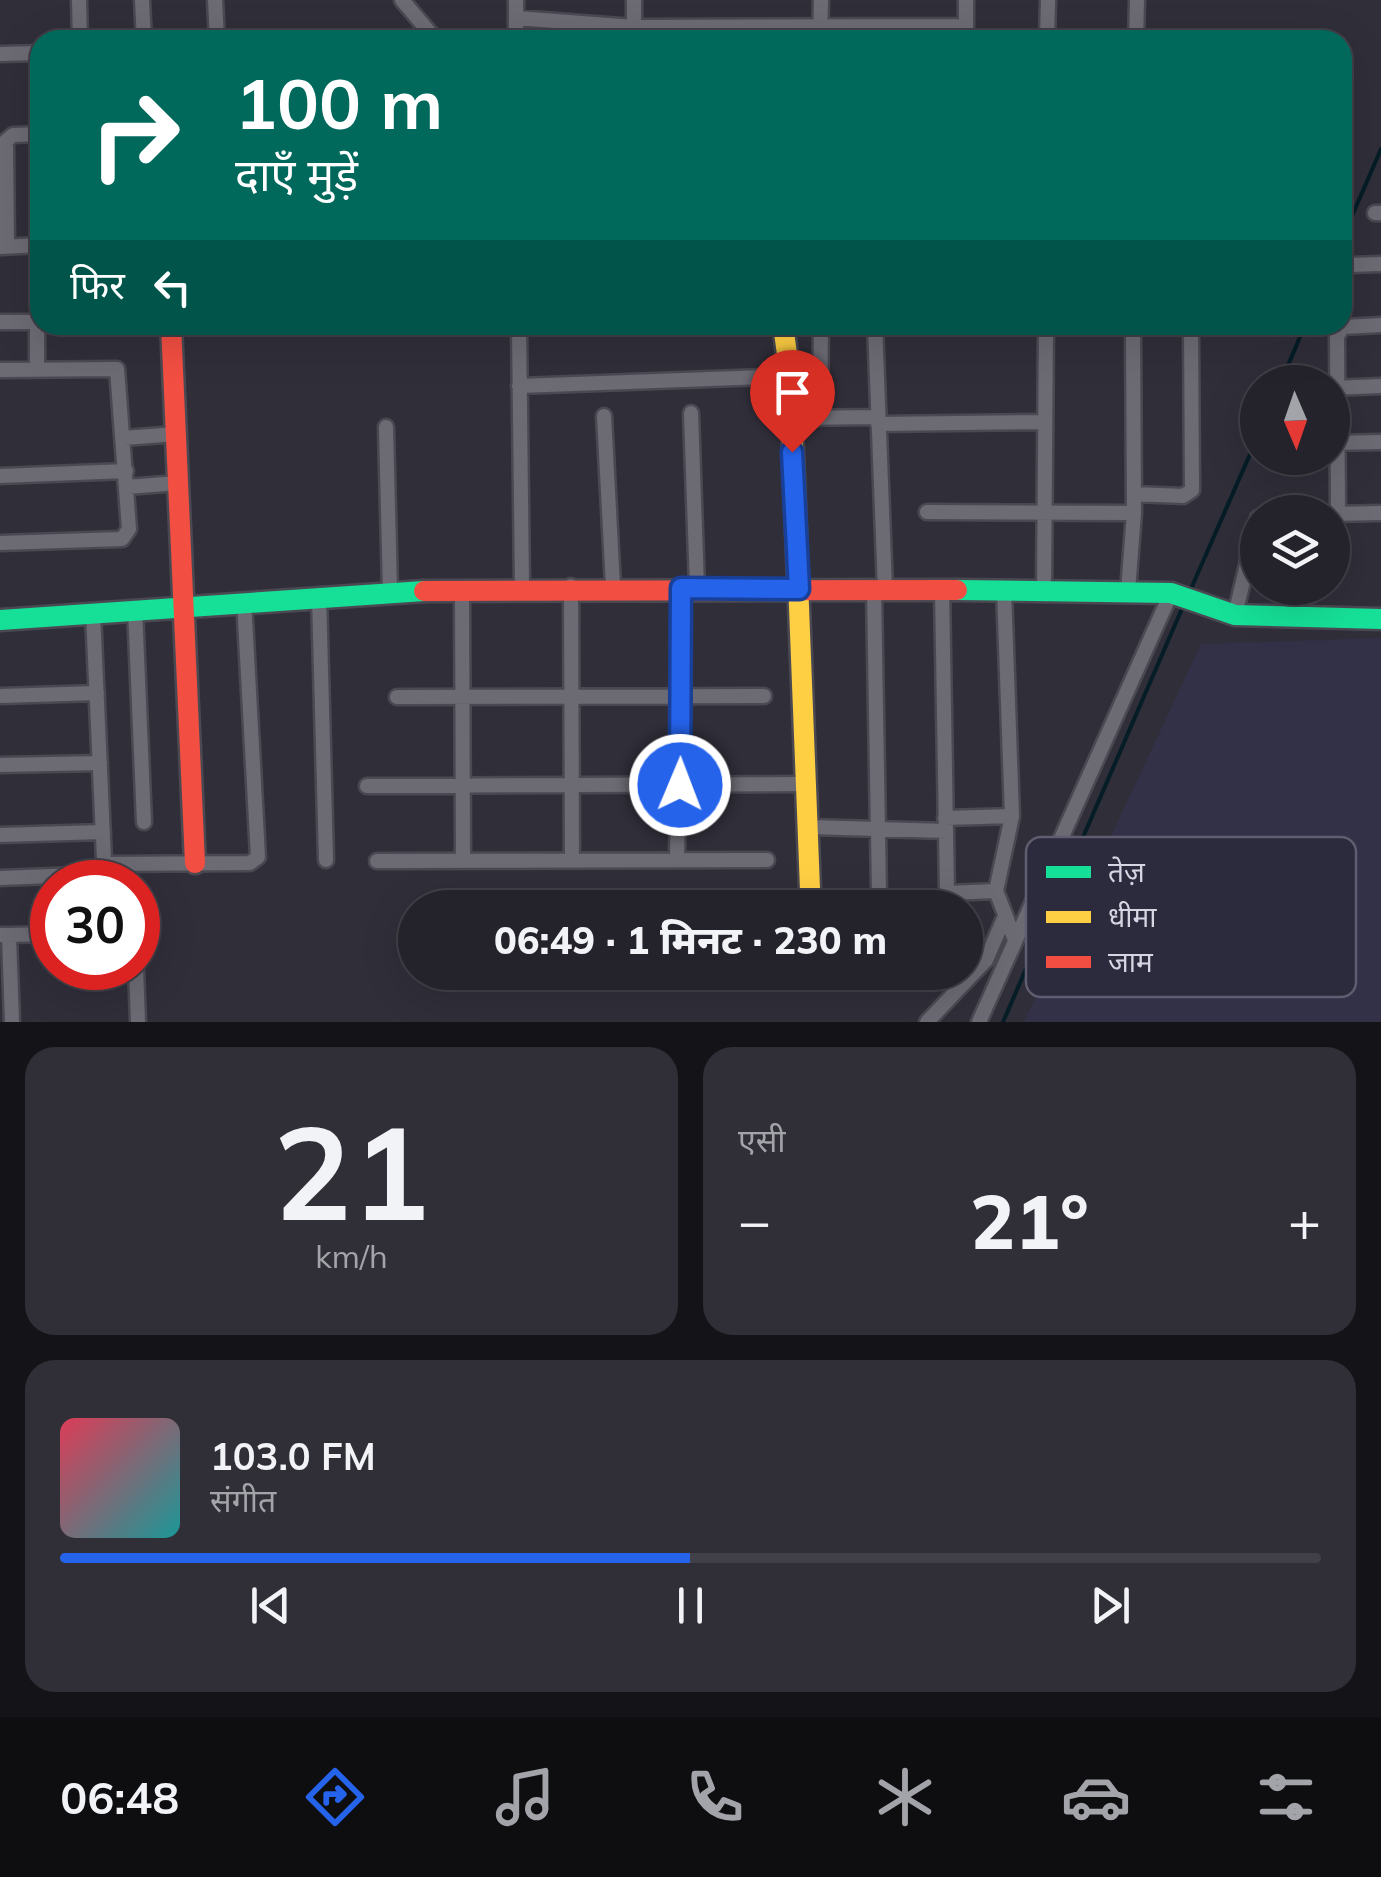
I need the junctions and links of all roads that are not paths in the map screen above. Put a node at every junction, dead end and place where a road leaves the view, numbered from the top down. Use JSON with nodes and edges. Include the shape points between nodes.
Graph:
{"nodes":[{"id":1,"x":79,"y":0,"type":"edge"},
{"id":2,"x":142,"y":0,"type":"edge"},
{"id":3,"x":216,"y":0,"type":"edge"},
{"id":4,"x":402,"y":0,"type":"edge"},
{"id":5,"x":516,"y":0,"type":"edge"},
{"id":6,"x":634,"y":0,"type":"edge"},
{"id":7,"x":821,"y":0,"type":"edge"},
{"id":8,"x":966,"y":0,"type":"edge"},
{"id":9,"x":1048,"y":0,"type":"edge"},
{"id":10,"x":1137,"y":0,"type":"edge"},
{"id":11,"x":516,"y":18,"type":"junction"},
{"id":12,"x":80,"y":30,"type":"edge"},
{"id":13,"x":144,"y":30,"type":"edge"},
{"id":14,"x":217,"y":30,"type":"edge"},
{"id":15,"x":428,"y":30,"type":"edge"},
{"id":16,"x":516,"y":30,"type":"edge"},
{"id":17,"x":610,"y":30,"type":"edge"},
{"id":18,"x":634,"y":30,"type":"edge"},
{"id":19,"x":820,"y":30,"type":"edge"},
{"id":20,"x":966,"y":30,"type":"edge"},
{"id":21,"x":1047,"y":30,"type":"edge"},
{"id":22,"x":1136,"y":30,"type":"edge"},
{"id":23,"x":30,"y":52,"type":"edge"},
{"id":24,"x":0,"y":54,"type":"edge"},
{"id":25,"x":30,"y":134,"type":"edge"},
{"id":26,"x":3,"y":175,"type":"edge"},
{"id":27,"x":30,"y":246,"type":"edge"},
{"id":28,"x":3,"y":247,"type":"edge"},
{"id":29,"x":1381,"y":264,"type":"edge"},
{"id":30,"x":1352,"y":265,"type":"edge"},
{"id":31,"x":0,"y":322,"type":"edge"},
{"id":32,"x":30,"y":322,"type":"edge"},
{"id":33,"x":1381,"y":325,"type":"edge"},
{"id":34,"x":1352,"y":328,"type":"edge"},
{"id":35,"x":38,"y":335,"type":"edge"},
{"id":36,"x":172,"y":335,"type":"edge"},
{"id":37,"x":519,"y":335,"type":"edge"},
{"id":38,"x":784,"y":335,"type":"edge"},
{"id":39,"x":820,"y":335,"type":"edge"},
{"id":40,"x":875,"y":335,"type":"edge"},
{"id":41,"x":1046,"y":335,"type":"edge"},
{"id":42,"x":1133,"y":335,"type":"edge"},
{"id":43,"x":1190,"y":335,"type":"edge"},
{"id":44,"x":1338,"y":335,"type":"edge"},
{"id":45,"x":1335,"y":365,"type":"edge"},
{"id":46,"x":38,"y":369,"type":"junction"},
{"id":47,"x":0,"y":370,"type":"edge"},
{"id":48,"x":790,"y":376,"type":"junction"},
{"id":49,"x":519,"y":386,"type":"junction"},
{"id":50,"x":1381,"y":386,"type":"edge"},
{"id":51,"x":1350,"y":387,"type":"edge"},
{"id":52,"x":691,"y":413,"type":"dead end"},
{"id":53,"x":604,"y":416,"type":"dead end"},
{"id":54,"x":820,"y":416,"type":"junction"},
{"id":55,"x":791,"y":418,"type":"junction"},
{"id":56,"x":878,"y":420,"type":"junction"},
{"id":57,"x":1045,"y":422,"type":"junction"},
{"id":58,"x":386,"y":426,"type":"dead end"},
{"id":59,"x":176,"y":434,"type":"junction"},
{"id":60,"x":124,"y":438,"type":"junction"},
{"id":61,"x":1381,"y":442,"type":"edge"},
{"id":62,"x":1350,"y":443,"type":"edge"},
{"id":63,"x":0,"y":476,"type":"edge"},
{"id":64,"x":126,"y":479,"type":"junction"},
{"id":65,"x":177,"y":483,"type":"junction"},
{"id":66,"x":1134,"y":494,"type":"junction"},
{"id":67,"x":927,"y":512,"type":"dead end"},
{"id":68,"x":1047,"y":512,"type":"junction"},
{"id":69,"x":1134,"y":513,"type":"junction"},
{"id":70,"x":1381,"y":513,"type":"edge"},
{"id":71,"x":1350,"y":514,"type":"edge"},
{"id":72,"x":0,"y":543,"type":"edge"},
{"id":73,"x":522,"y":586,"type":"junction"},
{"id":74,"x":571,"y":586,"type":"junction"},
{"id":75,"x":613,"y":586,"type":"junction"},
{"id":76,"x":462,"y":588,"type":"junction"},
{"id":77,"x":689,"y":588,"type":"junction"},
{"id":78,"x":799,"y":589,"type":"junction"},
{"id":79,"x":880,"y":589,"type":"junction"},
{"id":80,"x":942,"y":589,"type":"junction"},
{"id":81,"x":1004,"y":590,"type":"junction"},
{"id":82,"x":1044,"y":590,"type":"junction"},
{"id":83,"x":1128,"y":590,"type":"junction"},
{"id":84,"x":390,"y":592,"type":"junction"},
{"id":85,"x":1174,"y":593,"type":"junction"},
{"id":86,"x":1240,"y":595,"type":"edge"},
{"id":87,"x":319,"y":596,"type":"junction"},
{"id":88,"x":244,"y":601,"type":"junction"},
{"id":89,"x":182,"y":606,"type":"junction"},
{"id":90,"x":135,"y":610,"type":"junction"},
{"id":91,"x":93,"y":613,"type":"junction"},
{"id":92,"x":1235,"y":616,"type":"junction"},
{"id":93,"x":1381,"y":619,"type":"edge"},
{"id":94,"x":0,"y":620,"type":"edge"},
{"id":95,"x":97,"y":694,"type":"junction"},
{"id":96,"x":681,"y":695,"type":"junction"},
{"id":97,"x":0,"y":696,"type":"edge"},
{"id":98,"x":569,"y":696,"type":"junction"},
{"id":99,"x":764,"y":696,"type":"dead end"},
{"id":100,"x":397,"y":697,"type":"dead end"},
{"id":101,"x":462,"y":697,"type":"junction"},
{"id":102,"x":100,"y":762,"type":"junction"},
{"id":103,"x":0,"y":766,"type":"edge"},
{"id":104,"x":808,"y":784,"type":"junction"},
{"id":105,"x":570,"y":785,"type":"junction"},
{"id":106,"x":680,"y":785,"type":"junction"},
{"id":107,"x":367,"y":786,"type":"dead end"},
{"id":108,"x":463,"y":786,"type":"junction"},
{"id":109,"x":1012,"y":816,"type":"junction"},
{"id":110,"x":144,"y":822,"type":"dead end"},
{"id":111,"x":946,"y":824,"type":"junction"},
{"id":112,"x":809,"y":827,"type":"junction"},
{"id":113,"x":878,"y":829,"type":"junction"},
{"id":114,"x":103,"y":832,"type":"junction"},
{"id":115,"x":0,"y":835,"type":"edge"},
{"id":116,"x":1061,"y":837,"type":"edge"},
{"id":117,"x":104,"y":860,"type":"edge"},
{"id":118,"x":326,"y":860,"type":"dead end"},
{"id":119,"x":463,"y":860,"type":"junction"},
{"id":120,"x":572,"y":860,"type":"junction"},
{"id":121,"x":676,"y":860,"type":"junction"},
{"id":122,"x":767,"y":860,"type":"dead end"},
{"id":123,"x":377,"y":862,"type":"dead end"},
{"id":124,"x":196,"y":864,"type":"junction"},
{"id":125,"x":160,"y":868,"type":"edge"},
{"id":126,"x":30,"y":877,"type":"edge"},
{"id":127,"x":0,"y":878,"type":"edge"},
{"id":128,"x":810,"y":889,"type":"dead end"},
{"id":129,"x":879,"y":890,"type":"edge"},
{"id":130,"x":996,"y":891,"type":"junction"},
{"id":131,"x":1026,"y":914,"type":"edge"},
{"id":132,"x":1006,"y":916,"type":"junction"},
{"id":133,"x":30,"y":934,"type":"edge"},
{"id":134,"x":4,"y":935,"type":"edge"},
{"id":135,"x":1014,"y":940,"type":"junction"},
{"id":136,"x":137,"y":990,"type":"edge"},
{"id":137,"x":12,"y":1022,"type":"edge"},
{"id":138,"x":138,"y":1022,"type":"edge"},
{"id":139,"x":927,"y":1022,"type":"edge"},
{"id":140,"x":979,"y":1022,"type":"edge"}],
"edges":[{"from":1,"to":12,"type":"street"},
{"from":2,"to":13,"type":"street"},
{"from":3,"to":14,"type":"street"},
{"from":4,"to":15,"type":"street"},
{"from":5,"to":11,"type":"street"},
{"from":6,"to":18,"type":"street"},
{"from":7,"to":19,"type":"street"},
{"from":8,"to":20,"type":"street"},
{"from":9,"to":21,"type":"street"},
{"from":10,"to":22,"type":"street"},
{"from":11,"to":16,"type":"street"},
{"from":11,"to":17,"type":"street"},
{"from":23,"to":24,"type":"street"},
{"from":25,"to":26,"type":"street","via":[[6,141]]},
{"from":26,"to":28,"type":"street"},
{"from":27,"to":28,"type":"street"},
{"from":29,"to":30,"type":"street"},
{"from":31,"to":32,"type":"street"},
{"from":33,"to":34,"type":"street"},
{"from":35,"to":46,"type":"street"},
{"from":36,"to":59,"type":"street"},
{"from":37,"to":49,"type":"street"},
{"from":38,"to":48,"type":"street"},
{"from":39,"to":54,"type":"street"},
{"from":40,"to":56,"type":"street"},
{"from":41,"to":57,"type":"street"},
{"from":42,"to":66,"type":"street"},
{"from":43,"to":66,"type":"street","via":[[1192,490],[1183,496]]},
{"from":44,"to":45,"type":"street"},
{"from":46,"to":47,"type":"street"},
{"from":46,"to":60,"type":"street","via":[[117,369]]},
{"from":48,"to":49,"type":"street"},
{"from":48,"to":55,"type":"street"},
{"from":49,"to":73,"type":"street"},
{"from":50,"to":51,"type":"street"},
{"from":52,"to":77,"type":"street"},
{"from":53,"to":75,"type":"street"},
{"from":54,"to":55,"type":"street"},
{"from":54,"to":56,"type":"street"},
{"from":55,"to":78,"type":"street"},
{"from":56,"to":57,"type":"street"},
{"from":56,"to":79,"type":"street"},
{"from":57,"to":68,"type":"street"},
{"from":58,"to":84,"type":"street"},
{"from":59,"to":60,"type":"street"},
{"from":59,"to":65,"type":"street"},
{"from":60,"to":64,"type":"street"},
{"from":61,"to":62,"type":"street"},
{"from":63,"to":64,"type":"street"},
{"from":64,"to":65,"type":"street"},
{"from":64,"to":72,"type":"street","via":[[127,537]]},
{"from":65,"to":89,"type":"street"},
{"from":66,"to":69,"type":"street"},
{"from":67,"to":68,"type":"street"},
{"from":68,"to":69,"type":"street"},
{"from":68,"to":82,"type":"street"},
{"from":69,"to":83,"type":"street"},
{"from":70,"to":71,"type":"street"},
{"from":73,"to":74,"type":"street"},
{"from":73,"to":76,"type":"street"},
{"from":74,"to":75,"type":"street"},
{"from":74,"to":98,"type":"street"},
{"from":75,"to":77,"type":"street"},
{"from":76,"to":84,"type":"street"},
{"from":76,"to":101,"type":"street"},
{"from":77,"to":78,"type":"street"},
{"from":77,"to":96,"type":"street"},
{"from":78,"to":79,"type":"street"},
{"from":78,"to":104,"type":"street"},
{"from":79,"to":80,"type":"street"},
{"from":79,"to":113,"type":"street"},
{"from":80,"to":81,"type":"street"},
{"from":80,"to":111,"type":"street"},
{"from":81,"to":82,"type":"street"},
{"from":81,"to":109,"type":"street"},
{"from":82,"to":83,"type":"street"},
{"from":83,"to":85,"type":"street"},
{"from":84,"to":87,"type":"street"},
{"from":85,"to":92,"type":"street"},
{"from":85,"to":116,"type":"street"},
{"from":86,"to":92,"type":"street"},
{"from":87,"to":88,"type":"street"},
{"from":87,"to":118,"type":"street"},
{"from":88,"to":89,"type":"street"},
{"from":88,"to":124,"type":"street","via":[[258,856],[250,863]]},
{"from":89,"to":90,"type":"street"},
{"from":89,"to":124,"type":"street"},
{"from":90,"to":91,"type":"street"},
{"from":90,"to":110,"type":"street"},
{"from":91,"to":94,"type":"street"},
{"from":91,"to":95,"type":"street"},
{"from":92,"to":93,"type":"street"},
{"from":95,"to":97,"type":"street"},
{"from":95,"to":102,"type":"street"},
{"from":96,"to":98,"type":"street"},
{"from":96,"to":99,"type":"street"},
{"from":96,"to":106,"type":"street"},
{"from":98,"to":101,"type":"street"},
{"from":98,"to":105,"type":"street"},
{"from":100,"to":101,"type":"street"},
{"from":101,"to":108,"type":"street"},
{"from":102,"to":103,"type":"street"},
{"from":102,"to":114,"type":"street"},
{"from":104,"to":106,"type":"street"},
{"from":104,"to":112,"type":"street"},
{"from":105,"to":106,"type":"street"},
{"from":105,"to":108,"type":"street"},
{"from":105,"to":120,"type":"street"},
{"from":106,"to":121,"type":"street"},
{"from":107,"to":108,"type":"street"},
{"from":108,"to":119,"type":"street"},
{"from":109,"to":111,"type":"street"},
{"from":109,"to":130,"type":"street"},
{"from":111,"to":113,"type":"street"},
{"from":111,"to":130,"type":"street","via":[[946,894]]},
{"from":112,"to":113,"type":"street"},
{"from":112,"to":128,"type":"street"},
{"from":113,"to":129,"type":"street"},
{"from":114,"to":115,"type":"street"},
{"from":114,"to":117,"type":"street"},
{"from":119,"to":120,"type":"street"},
{"from":119,"to":123,"type":"street"},
{"from":120,"to":121,"type":"street"},
{"from":121,"to":122,"type":"street"},
{"from":124,"to":125,"type":"street"},
{"from":126,"to":127,"type":"street"},
{"from":130,"to":132,"type":"street"},
{"from":131,"to":135,"type":"street"},
{"from":132,"to":135,"type":"street"},
{"from":132,"to":139,"type":"street","via":[[986,960]]},
{"from":133,"to":134,"type":"street"},
{"from":134,"to":137,"type":"street"},
{"from":135,"to":140,"type":"street"},
{"from":136,"to":138,"type":"street"}]}
